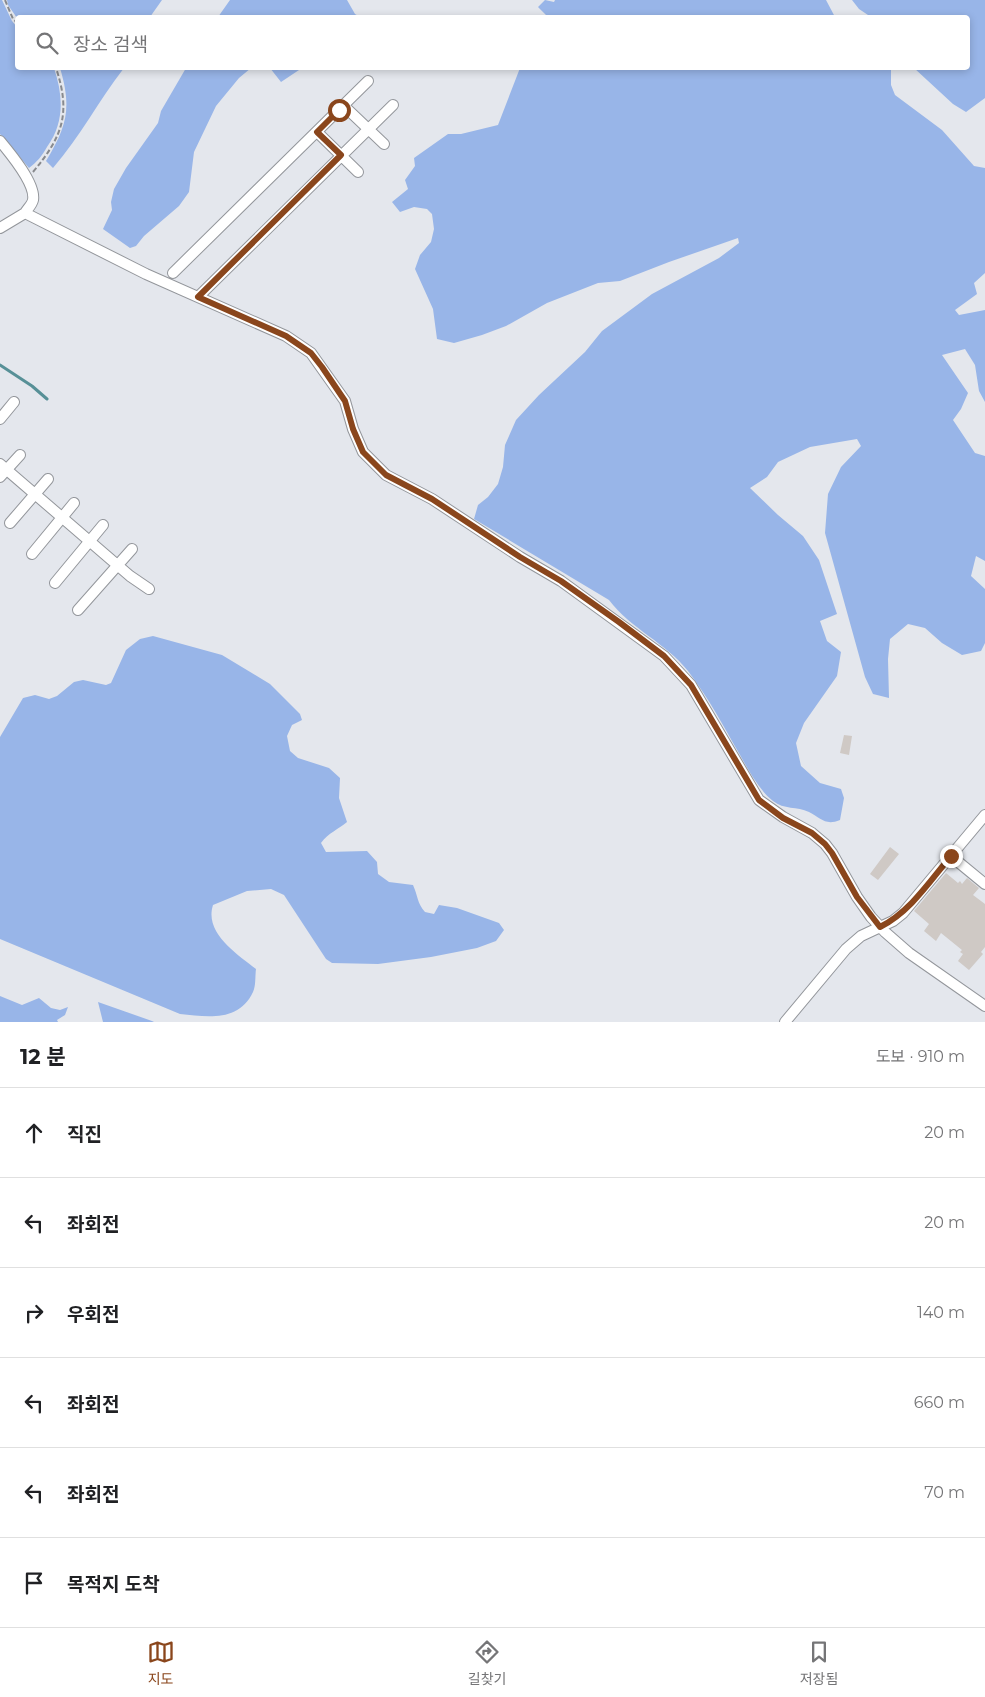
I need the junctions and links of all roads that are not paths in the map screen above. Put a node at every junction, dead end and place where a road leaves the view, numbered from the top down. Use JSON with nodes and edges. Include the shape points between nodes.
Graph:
{"nodes":[{"id":1,"x":368,"y":81,"type":"dead end"},
{"id":2,"x":393,"y":104,"type":"dead end"},
{"id":3,"x":344,"y":105,"type":"junction"},
{"id":4,"x":368,"y":129,"type":"junction"},
{"id":5,"x":317,"y":132,"type":"junction"},
{"id":6,"x":0,"y":141,"type":"edge"},
{"id":7,"x":384,"y":144,"type":"dead end"},
{"id":8,"x":341,"y":155,"type":"junction"},
{"id":9,"x":358,"y":172,"type":"dead end"},
{"id":10,"x":24,"y":213,"type":"junction"},
{"id":11,"x":0,"y":228,"type":"edge"},
{"id":12,"x":173,"y":272,"type":"dead end"},
{"id":13,"x":198,"y":297,"type":"junction"},
{"id":14,"x":14,"y":402,"type":"dead end"},
{"id":15,"x":0,"y":419,"type":"edge"},
{"id":16,"x":20,"y":455,"type":"dead end"},
{"id":17,"x":2,"y":470,"type":"edge"},
{"id":18,"x":48,"y":479,"type":"dead end"},
{"id":19,"x":35,"y":494,"type":"junction"},
{"id":20,"x":74,"y":503,"type":"dead end"},
{"id":21,"x":62,"y":517,"type":"junction"},
{"id":22,"x":10,"y":523,"type":"dead end"},
{"id":23,"x":103,"y":525,"type":"dead end"},
{"id":24,"x":90,"y":541,"type":"junction"},
{"id":25,"x":132,"y":549,"type":"dead end"},
{"id":26,"x":32,"y":554,"type":"dead end"},
{"id":27,"x":118,"y":565,"type":"junction"},
{"id":28,"x":55,"y":583,"type":"dead end"},
{"id":29,"x":149,"y":589,"type":"dead end"},
{"id":30,"x":78,"y":610,"type":"dead end"},
{"id":31,"x":985,"y":815,"type":"edge"},
{"id":32,"x":951,"y":856,"type":"junction"},
{"id":33,"x":985,"y":884,"type":"edge"},
{"id":34,"x":880,"y":927,"type":"junction"},
{"id":35,"x":985,"y":1006,"type":"edge"},
{"id":36,"x":785,"y":1022,"type":"edge"}],
"edges":[{"from":1,"to":3,"type":"street"},
{"from":2,"to":4,"type":"street"},
{"from":3,"to":4,"type":"street"},
{"from":3,"to":5,"type":"street"},
{"from":4,"to":7,"type":"street"},
{"from":4,"to":8,"type":"street"},
{"from":5,"to":8,"type":"street"},
{"from":5,"to":12,"type":"street"},
{"from":6,"to":10,"type":"street","via":[[21,168],[33,192],[33,202]]},
{"from":8,"to":9,"type":"street"},
{"from":8,"to":13,"type":"street"},
{"from":10,"to":11,"type":"street"},
{"from":10,"to":13,"type":"street"},
{"from":13,"to":34,"type":"street","via":[[286,336],[311,353],[345,401],[363,452],[386,475],[432,499],[561,581],[664,656],[691,685],[759,800],[825,844],[857,897]]},
{"from":14,"to":15,"type":"street"},
{"from":16,"to":17,"type":"street"},
{"from":17,"to":19,"type":"street"},
{"from":18,"to":19,"type":"street"},
{"from":19,"to":21,"type":"street"},
{"from":19,"to":22,"type":"street"},
{"from":20,"to":21,"type":"street"},
{"from":21,"to":24,"type":"street"},
{"from":21,"to":26,"type":"street"},
{"from":23,"to":24,"type":"street"},
{"from":24,"to":27,"type":"street"},
{"from":24,"to":28,"type":"street"},
{"from":25,"to":27,"type":"street"},
{"from":27,"to":29,"type":"street"},
{"from":27,"to":30,"type":"street"},
{"from":31,"to":32,"type":"street"},
{"from":32,"to":33,"type":"street"},
{"from":32,"to":34,"type":"street","via":[[903,913]]},
{"from":34,"to":35,"type":"street","via":[[909,953]]},
{"from":34,"to":36,"type":"street","via":[[861,936],[846,949]]}]}
